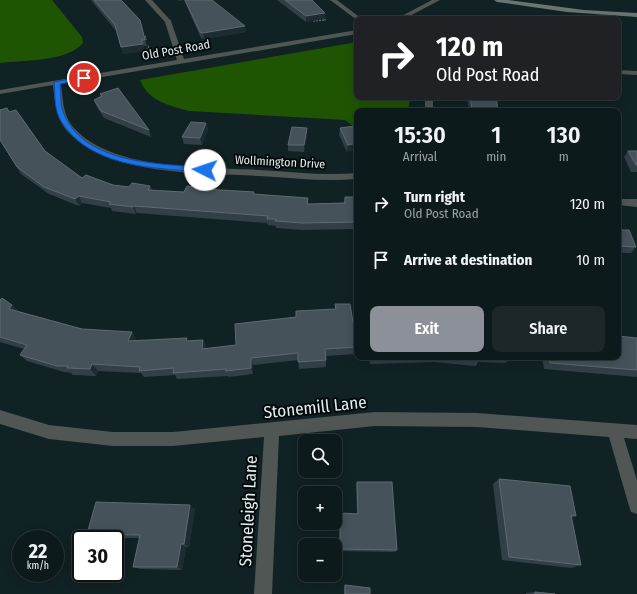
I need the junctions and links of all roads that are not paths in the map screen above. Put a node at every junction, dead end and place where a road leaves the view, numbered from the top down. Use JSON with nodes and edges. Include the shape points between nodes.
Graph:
{"nodes":[{"id":1,"x":148,"y":0,"type":"edge"},
{"id":2,"x":333,"y":0,"type":"edge"},
{"id":3,"x":436,"y":0,"type":"edge"},
{"id":4,"x":497,"y":0,"type":"edge"},
{"id":5,"x":637,"y":15,"type":"edge"},
{"id":6,"x":355,"y":16,"type":"edge"},
{"id":7,"x":405,"y":16,"type":"edge"},
{"id":8,"x":354,"y":32,"type":"edge"},
{"id":9,"x":181,"y":61,"type":"junction"},
{"id":10,"x":621,"y":72,"type":"edge"},
{"id":11,"x":637,"y":72,"type":"edge"},
{"id":12,"x":57,"y":82,"type":"junction"},
{"id":13,"x":0,"y":92,"type":"edge"},
{"id":14,"x":354,"y":176,"type":"edge"},
{"id":15,"x":621,"y":202,"type":"edge"},
{"id":16,"x":637,"y":203,"type":"edge"},
{"id":17,"x":0,"y":417,"type":"edge"},
{"id":18,"x":272,"y":429,"type":"junction"},
{"id":19,"x":614,"y":430,"type":"junction"},
{"id":20,"x":637,"y":432,"type":"edge"},
{"id":21,"x":637,"y":506,"type":"edge"},
{"id":22,"x":263,"y":594,"type":"edge"}],
"edges":[{"from":1,"to":9,"type":"street","via":[[168,21]]},
{"from":2,"to":6,"type":"street"},
{"from":3,"to":7,"type":"street"},
{"from":4,"to":5,"type":"street","via":[[554,9]]},
{"from":8,"to":9,"type":"street","name":"Old Post Road"},
{"from":9,"to":12,"type":"street","name":"Old Post Road"},
{"from":10,"to":11,"type":"street"},
{"from":12,"to":13,"type":"street","name":"Old Post Road"},
{"from":12,"to":14,"type":"street","name":"Wollmington Drive","via":[[60,112],[69,128],[76,137],[106,154],[161,167],[322,177]]},
{"from":15,"to":16,"type":"street"},
{"from":17,"to":18,"type":"street","name":"Stonemill Lane","via":[[49,432],[113,439],[173,439]]},
{"from":18,"to":19,"type":"street","name":"Stonemill Lane","via":[[383,419],[477,420]]},
{"from":18,"to":22,"type":"street","name":"Stoneleigh Lane"},
{"from":19,"to":20,"type":"street","name":"Stonemill Lane"},
{"from":19,"to":21,"type":"street"}]}
